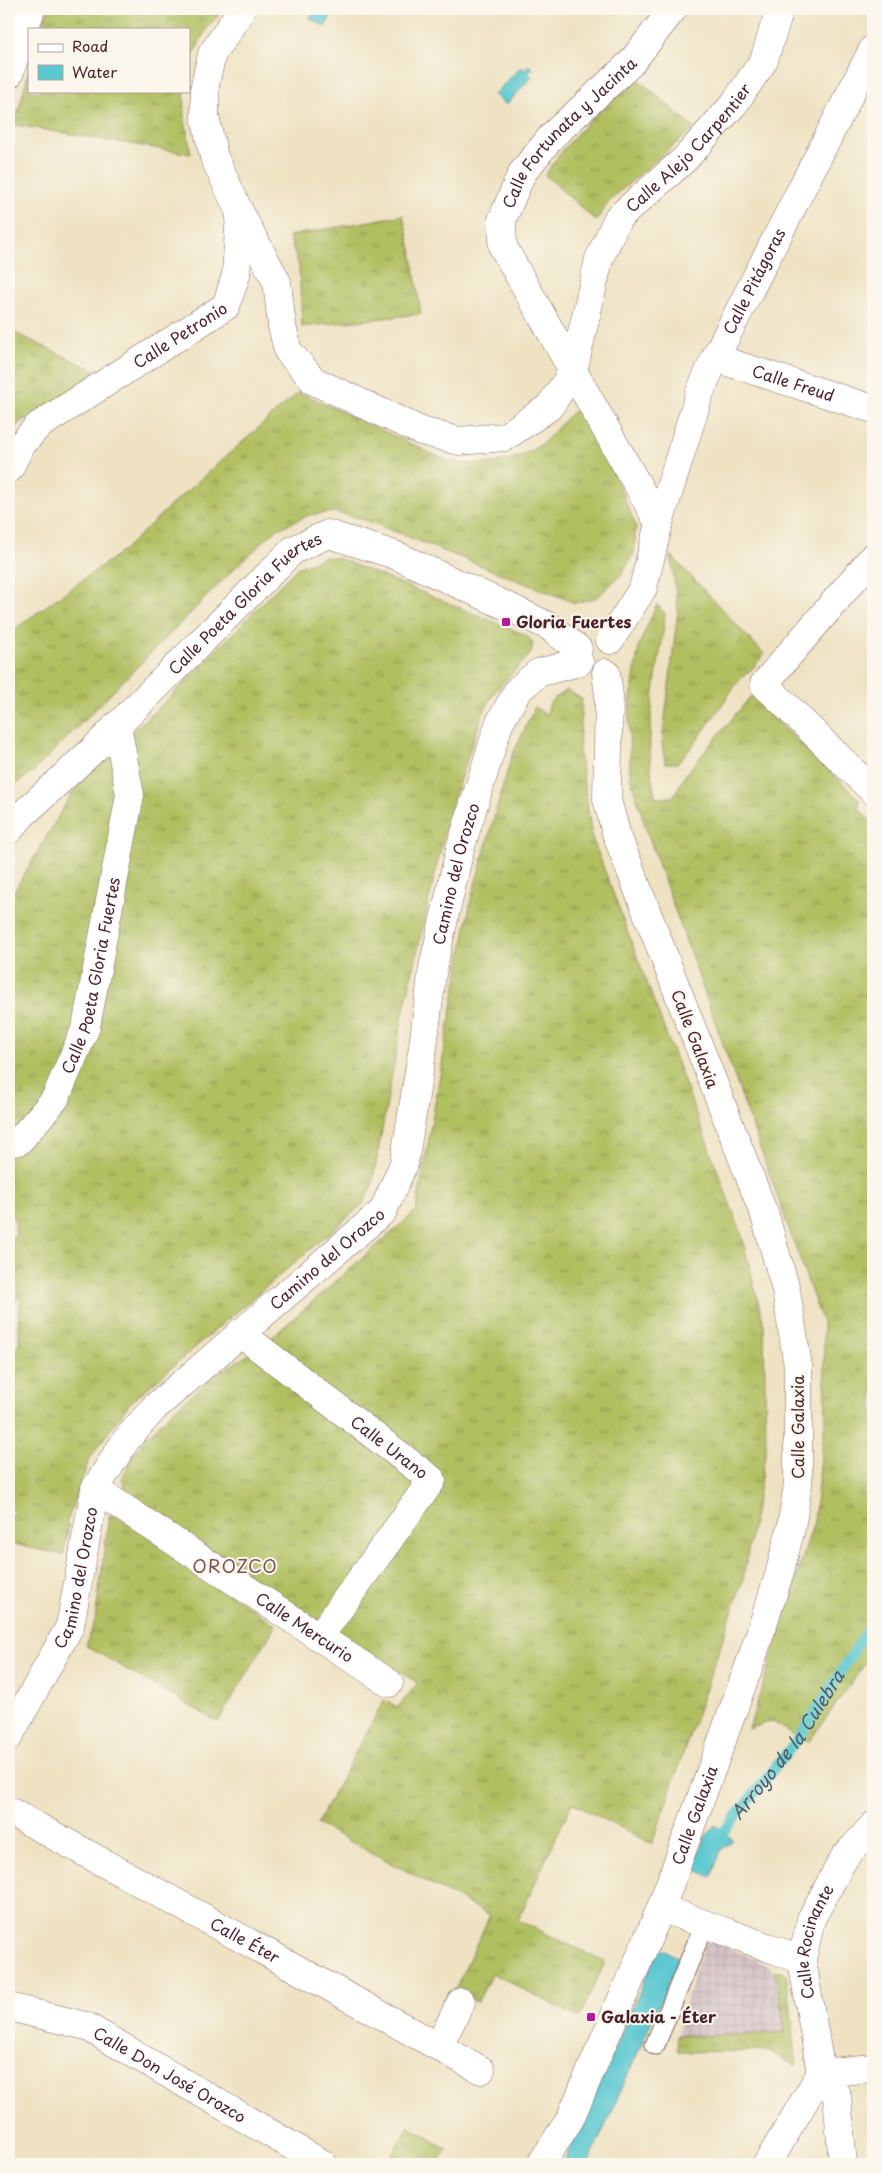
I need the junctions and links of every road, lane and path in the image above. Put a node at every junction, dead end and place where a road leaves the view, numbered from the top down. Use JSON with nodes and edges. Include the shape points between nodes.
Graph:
{"nodes":[{"id":1,"x":31,"y":9,"type":"edge"},
{"id":2,"x":242,"y":9,"type":"edge"},
{"id":3,"x":673,"y":9,"type":"edge"},
{"id":4,"x":780,"y":9,"type":"edge"},
{"id":5,"x":873,"y":49,"type":"edge"},
{"id":6,"x":9,"y":74,"type":"edge"},
{"id":7,"x":240,"y":214,"type":"junction"},
{"id":8,"x":715,"y":358,"type":"junction"},
{"id":9,"x":573,"y":372,"type":"junction"},
{"id":10,"x":873,"y":409,"type":"edge"},
{"id":11,"x":9,"y":469,"type":"edge"},
{"id":12,"x":659,"y":523,"type":"junction"},
{"id":13,"x":873,"y":557,"type":"edge"},
{"id":14,"x":610,"y":640,"type":"junction"},
{"id":15,"x":578,"y":656,"type":"junction"},
{"id":16,"x":606,"y":673,"type":"junction"},
{"id":17,"x":117,"y":725,"type":"junction"},
{"id":18,"x":873,"y":791,"type":"edge"},
{"id":19,"x":13,"y":814,"type":"edge"},
{"id":20,"x":9,"y":1143,"type":"edge"},
{"id":21,"x":240,"y":1333,"type":"junction"},
{"id":22,"x":96,"y":1489,"type":"junction"},
{"id":23,"x":319,"y":1637,"type":"junction"},
{"id":24,"x":389,"y":1683,"type":"dead end"},
{"id":25,"x":9,"y":1736,"type":"edge"},
{"id":26,"x":9,"y":1810,"type":"edge"},
{"id":27,"x":873,"y":1826,"type":"edge"},
{"id":28,"x":661,"y":1908,"type":"junction"},
{"id":29,"x":700,"y":1921,"type":"junction"},
{"id":30,"x":802,"y":1960,"type":"junction"},
{"id":31,"x":461,"y":2002,"type":"dead end"},
{"id":32,"x":9,"y":2007,"type":"edge"},
{"id":33,"x":655,"y":2045,"type":"dead end"},
{"id":34,"x":440,"y":2046,"type":"junction"},
{"id":35,"x":873,"y":2068,"type":"edge"},
{"id":36,"x":481,"y":2070,"type":"dead end"},
{"id":37,"x":821,"y":2073,"type":"junction"},
{"id":38,"x":323,"y":2164,"type":"edge"},
{"id":39,"x":541,"y":2164,"type":"edge"},
{"id":40,"x":767,"y":2164,"type":"edge"},
{"id":41,"x":843,"y":2164,"type":"edge"}],
"edges":[{"from":1,"to":6,"type":"street"},
{"from":2,"to":7,"type":"street","name":"Calle Petronio","via":[[212,54],[205,85],[205,117],[214,157]]},
{"from":3,"to":9,"type":"street","name":"Calle Fortunata y Jacinta","via":[[631,63],[552,136],[522,173],[502,220],[503,247]]},
{"from":4,"to":9,"type":"street","name":"Calle Alejo Carpentier","via":[[764,60],[734,104],[684,160],[618,218],[599,259]]},
{"from":5,"to":8,"type":"street","name":"Calle Pitágoras"},
{"from":7,"to":9,"type":"street","via":[[277,282],[288,351],[314,381],[421,431],[459,441],[505,437],[549,407]]},
{"from":7,"to":11,"type":"street","name":"Calle Petronio","via":[[236,275],[226,306],[38,426],[21,445]]},
{"from":8,"to":10,"type":"street","name":"Calle Freud"},
{"from":8,"to":12,"type":"street","name":"Calle Pitágoras","via":[[700,392]]},
{"from":9,"to":12,"type":"street","name":"Calle Fortunata y Jacinta"},
{"from":12,"to":14,"type":"street","via":[[644,588]]},
{"from":13,"to":18,"type":"street","via":[[764,684]]},
{"from":14,"to":15,"type":"street","via":[[598,634],[592,635],[586,638]]},
{"from":14,"to":16,"type":"street","via":[[617,657]]},
{"from":15,"to":16,"type":"street","via":[[587,672]]},
{"from":15,"to":17,"type":"street","name":"Calle Poeta Gloria Fuertes","via":[[550,627],[395,555],[328,534],[293,550]]},
{"from":15,"to":21,"type":"street","name":"Camino del Orozco","via":[[538,673],[518,690],[499,724],[460,849],[433,967],[404,1163],[383,1210]]},
{"from":16,"to":28,"type":"street","name":"Calle Galaxia","via":[[609,696],[608,799],[616,834],[765,1216],[786,1290],[798,1366],[798,1484],[786,1547],[753,1656]]},
{"from":17,"to":19,"type":"street","name":"Calle Poeta Gloria Fuertes"},
{"from":17,"to":20,"type":"street","name":"Calle Poeta Gloria Fuertes","via":[[130,795],[86,1027],[55,1099],[19,1141]]},
{"from":21,"to":22,"type":"street","name":"Camino del Orozco","via":[[155,1407],[126,1440]]},
{"from":21,"to":23,"type":"street","name":"Calle Urano","via":[[432,1480]]},
{"from":22,"to":23,"type":"street","name":"Calle Mercurio"},
{"from":22,"to":25,"type":"street","name":"Camino del Orozco","via":[[70,1626]]},
{"from":23,"to":24,"type":"street","name":"Calle Mercurio"},
{"from":26,"to":34,"type":"street","name":"Calle Éter"},
{"from":27,"to":30,"type":"street","name":"Calle Rocinante","via":[[844,1858],[811,1919]]},
{"from":28,"to":29,"type":"street"},
{"from":28,"to":39,"type":"street","name":"Calle Galaxia","via":[[570,2119]]},
{"from":29,"to":30,"type":"street"},
{"from":29,"to":33,"type":"lane"},
{"from":30,"to":37,"type":"street","name":"Calle Rocinante"},
{"from":31,"to":34,"type":"street"},
{"from":32,"to":38,"type":"street","name":"Calle Don José Orozco","via":[[86,2026]]},
{"from":34,"to":36,"type":"street","name":"Calle Éter"},
{"from":35,"to":37,"type":"street"},
{"from":37,"to":40,"type":"street"},
{"from":37,"to":41,"type":"street","via":[[837,2096]]}]}
